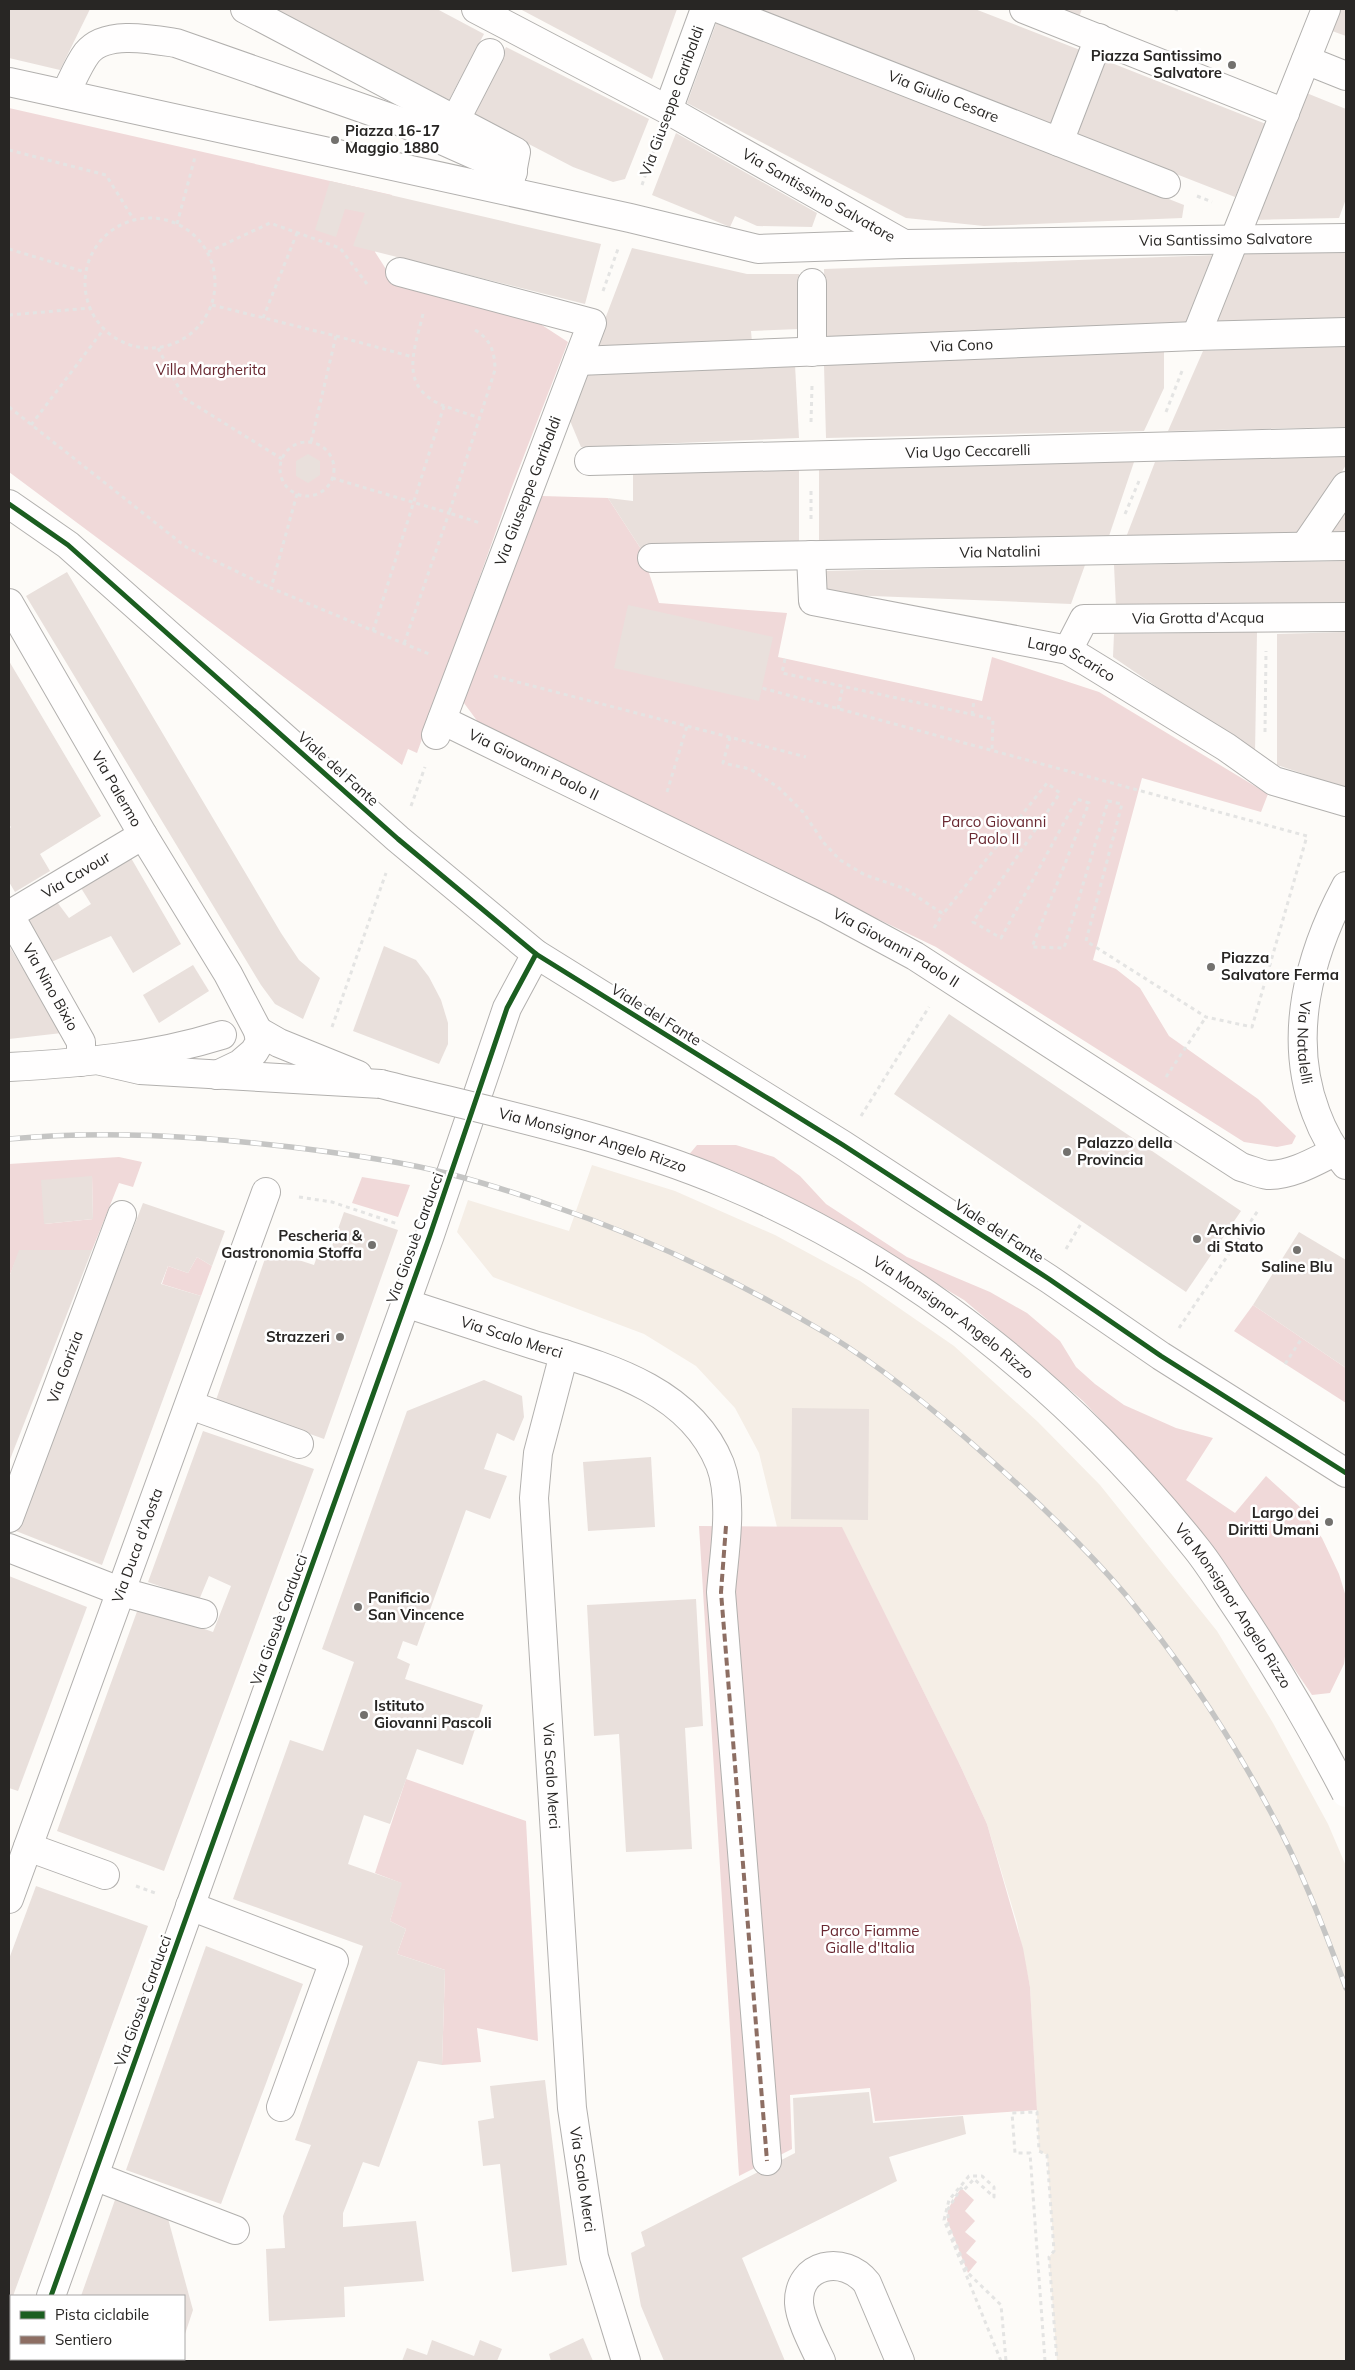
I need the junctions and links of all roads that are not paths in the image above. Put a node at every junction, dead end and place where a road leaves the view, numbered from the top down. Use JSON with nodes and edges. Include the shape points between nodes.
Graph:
{"nodes":[{"id":1,"x":245,"y":9,"type":"edge"},
{"id":2,"x":476,"y":9,"type":"edge"},
{"id":3,"x":705,"y":9,"type":"edge"},
{"id":4,"x":720,"y":9,"type":"edge"},
{"id":5,"x":1024,"y":9,"type":"edge"},
{"id":6,"x":1326,"y":9,"type":"edge"},
{"id":7,"x":1090,"y":41,"type":"junction"},
{"id":8,"x":490,"y":53,"type":"dead end"},
{"id":9,"x":1306,"y":60,"type":"junction"},
{"id":10,"x":1346,"y":76,"type":"edge"},
{"id":11,"x":9,"y":82,"type":"edge"},
{"id":12,"x":57,"y":93,"type":"junction"},
{"id":13,"x":668,"y":110,"type":"junction"},
{"id":14,"x":456,"y":119,"type":"junction"},
{"id":15,"x":1281,"y":120,"type":"junction"},
{"id":16,"x":1059,"y":142,"type":"junction"},
{"id":17,"x":511,"y":182,"type":"junction"},
{"id":18,"x":1166,"y":184,"type":"road end"},
{"id":19,"x":842,"y":209,"type":"junction"},
{"id":20,"x":1343,"y":231,"type":"edge"},
{"id":21,"x":1234,"y":240,"type":"junction"},
{"id":22,"x":904,"y":244,"type":"junction"},
{"id":23,"x":824,"y":247,"type":"junction"},
{"id":24,"x":400,"y":272,"type":"dead end"},
{"id":25,"x":812,"y":283,"type":"dead end"},
{"id":26,"x":1346,"y":332,"type":"edge"},
{"id":27,"x":1196,"y":336,"type":"junction"},
{"id":28,"x":812,"y":352,"type":"junction"},
{"id":29,"x":578,"y":361,"type":"junction"},
{"id":30,"x":1346,"y":442,"type":"edge"},
{"id":31,"x":589,"y":460,"type":"dead end"},
{"id":32,"x":1346,"y":486,"type":"edge"},
{"id":33,"x":16,"y":515,"type":"edge"},
{"id":34,"x":1305,"y":546,"type":"junction"},
{"id":35,"x":1346,"y":546,"type":"edge"},
{"id":36,"x":811,"y":555,"type":"junction"},
{"id":37,"x":652,"y":558,"type":"dead end"},
{"id":38,"x":9,"y":603,"type":"edge"},
{"id":39,"x":1346,"y":617,"type":"edge"},
{"id":40,"x":1068,"y":650,"type":"junction"},
{"id":41,"x":439,"y":728,"type":"joint"},
{"id":42,"x":1346,"y":802,"type":"edge"},
{"id":43,"x":143,"y":835,"type":"junction"},
{"id":44,"x":1346,"y":886,"type":"edge"},
{"id":45,"x":9,"y":915,"type":"edge"},
{"id":46,"x":536,"y":954,"type":"junction"},
{"id":47,"x":236,"y":1046,"type":"junction"},
{"id":48,"x":91,"y":1062,"type":"junction"},
{"id":49,"x":9,"y":1067,"type":"edge"},
{"id":50,"x":381,"y":1084,"type":"junction"},
{"id":51,"x":1340,"y":1158,"type":"edge"},
{"id":52,"x":266,"y":1192,"type":"road end"},
{"id":53,"x":122,"y":1215,"type":"dead end"},
{"id":54,"x":405,"y":1303,"type":"junction"},
{"id":55,"x":564,"y":1354,"type":"junction"},
{"id":56,"x":190,"y":1405,"type":"junction"},
{"id":57,"x":299,"y":1444,"type":"dead end"},
{"id":58,"x":1346,"y":1473,"type":"edge"},
{"id":59,"x":9,"y":1518,"type":"edge"},
{"id":60,"x":9,"y":1548,"type":"edge"},
{"id":61,"x":122,"y":1592,"type":"junction"},
{"id":62,"x":203,"y":1614,"type":"dead end"},
{"id":63,"x":1346,"y":1794,"type":"edge"},
{"id":64,"x":28,"y":1847,"type":"junction"},
{"id":65,"x":105,"y":1875,"type":"road end"},
{"id":66,"x":9,"y":1899,"type":"edge"},
{"id":67,"x":190,"y":1906,"type":"junction"},
{"id":68,"x":281,"y":2107,"type":"dead end"},
{"id":69,"x":768,"y":2161,"type":"dead end"},
{"id":70,"x":94,"y":2176,"type":"junction"},
{"id":71,"x":235,"y":2230,"type":"dead end"},
{"id":72,"x":51,"y":2295,"type":"edge"},
{"id":73,"x":626,"y":2361,"type":"edge"},
{"id":74,"x":821,"y":2361,"type":"edge"},
{"id":75,"x":900,"y":2361,"type":"edge"}],
"edges":[{"from":1,"to":14,"type":"street"},
{"from":2,"to":13,"type":"street","name":"Via Santissimo Salvatore"},
{"from":3,"to":13,"type":"street","name":"Via Giuseppe Garibaldi"},
{"from":4,"to":16,"type":"street","name":"Via Giulio Cesare"},
{"from":5,"to":7,"type":"street"},
{"from":6,"to":9,"type":"street"},
{"from":7,"to":15,"type":"street"},
{"from":7,"to":16,"type":"street"},
{"from":8,"to":14,"type":"street"},
{"from":9,"to":10,"type":"street"},
{"from":9,"to":15,"type":"street"},
{"from":11,"to":12,"type":"street"},
{"from":12,"to":17,"type":"street","via":[[204,125]]},
{"from":12,"to":17,"type":"street","via":[[88,52],[108,41],[138,36],[176,43],[400,121]]},
{"from":13,"to":19,"type":"street","name":"Via Santissimo Salvatore"},
{"from":14,"to":17,"type":"street","via":[[516,152]]},
{"from":15,"to":21,"type":"street"},
{"from":16,"to":18,"type":"street","name":"Via Giulio Cesare"},
{"from":17,"to":23,"type":"street","via":[[758,249]]},
{"from":19,"to":22,"type":"street","name":"Via Santissimo Salvatore"},
{"from":19,"to":23,"type":"street"},
{"from":20,"to":21,"type":"street","name":"Via Santissimo Salvatore"},
{"from":21,"to":22,"type":"street","name":"Via Santissimo Salvatore"},
{"from":21,"to":27,"type":"street"},
{"from":22,"to":23,"type":"street"},
{"from":24,"to":29,"type":"street","name":"Via Giuseppe Garibaldi","via":[[592,323]]},
{"from":25,"to":28,"type":"street"},
{"from":26,"to":27,"type":"street","name":"Via Cono"},
{"from":27,"to":28,"type":"street","name":"Via Cono"},
{"from":28,"to":29,"type":"street","name":"Via Cono"},
{"from":29,"to":41,"type":"street","name":"Via Giuseppe Garibaldi"},
{"from":30,"to":31,"type":"street","name":"Via Ugo Ceccarelli"},
{"from":32,"to":34,"type":"street"},
{"from":33,"to":46,"type":"street","name":"Viale del Fante","via":[[68,545],[398,839]]},
{"from":34,"to":35,"type":"street","name":"Via Natalini"},
{"from":34,"to":36,"type":"street","name":"Via Natalini"},
{"from":36,"to":37,"type":"street","name":"Via Natalini"},
{"from":36,"to":40,"type":"street","name":"Largo Scarico","via":[[813,601]]},
{"from":38,"to":43,"type":"street","name":"Via Palermo"},
{"from":39,"to":40,"type":"street","name":"Via Grotta d'Acqua","via":[[1084,619]]},
{"from":40,"to":42,"type":"street","name":"Largo Scarico","via":[[1226,747],[1274,781]]},
{"from":41,"to":51,"type":"street","name":"Via Giovanni Paolo II","via":[[657,826],[826,908],[915,956],[1241,1167],[1266,1175]]},
{"from":43,"to":45,"type":"street","name":"Via Cavour"},
{"from":43,"to":47,"type":"street","name":"Via Palermo","via":[[228,974],[228,1012]]},
{"from":44,"to":51,"type":"street","name":"Via Natalelli","via":[[1328,919],[1304,1006],[1304,1071],[1318,1119]]},
{"from":45,"to":48,"type":"street","name":"Via Nino Bixio"},
{"from":46,"to":54,"type":"street","name":"Via Giosuè Carducci","via":[[508,1008]]},
{"from":46,"to":58,"type":"street","name":"Viale del Fante","via":[[844,1145],[1161,1356]]},
{"from":47,"to":48,"type":"street","via":[[183,1048]]},
{"from":47,"to":48,"type":"street","via":[[140,1070]]},
{"from":47,"to":50,"type":"street","via":[[279,1043]]},
{"from":47,"to":50,"type":"street","via":[[274,1078]]},
{"from":48,"to":49,"type":"street"},
{"from":50,"to":63,"type":"street","name":"Via Monsignor Angelo Rizzo","bridge":true,"via":[[596,1138],[724,1183],[846,1242],[948,1310],[1039,1381],[1115,1455],[1197,1549],[1273,1660]]},
{"from":52,"to":56,"type":"street","name":"Via Duca d'Aosta"},
{"from":53,"to":59,"type":"street","name":"Via Gorizia"},
{"from":54,"to":55,"type":"street","name":"Via Scalo Merci"},
{"from":54,"to":67,"type":"street","name":"Via Giosuè Carducci"},
{"from":55,"to":69,"type":"street","via":[[621,1373],[658,1392],[686,1413],[720,1464],[726,1490],[721,1592]]},
{"from":55,"to":73,"type":"street","name":"Via Scalo Merci","via":[[538,1453],[534,1498],[572,2108],[594,2257]]},
{"from":56,"to":57,"type":"street"},
{"from":56,"to":61,"type":"street","name":"Via Duca d'Aosta"},
{"from":60,"to":61,"type":"street"},
{"from":61,"to":62,"type":"street"},
{"from":61,"to":64,"type":"street","name":"Via Duca d'Aosta"},
{"from":64,"to":65,"type":"street"},
{"from":64,"to":66,"type":"street","name":"Via Duca d'Aosta"},
{"from":67,"to":68,"type":"street","via":[[334,1962]]},
{"from":67,"to":70,"type":"street","name":"Via Giosuè Carducci"},
{"from":70,"to":71,"type":"street"},
{"from":70,"to":72,"type":"street","name":"Via Giosuè Carducci"},
{"from":74,"to":75,"type":"street","via":[[799,2306],[799,2294],[811,2274],[831,2265],[851,2269],[866,2283]]}]}
